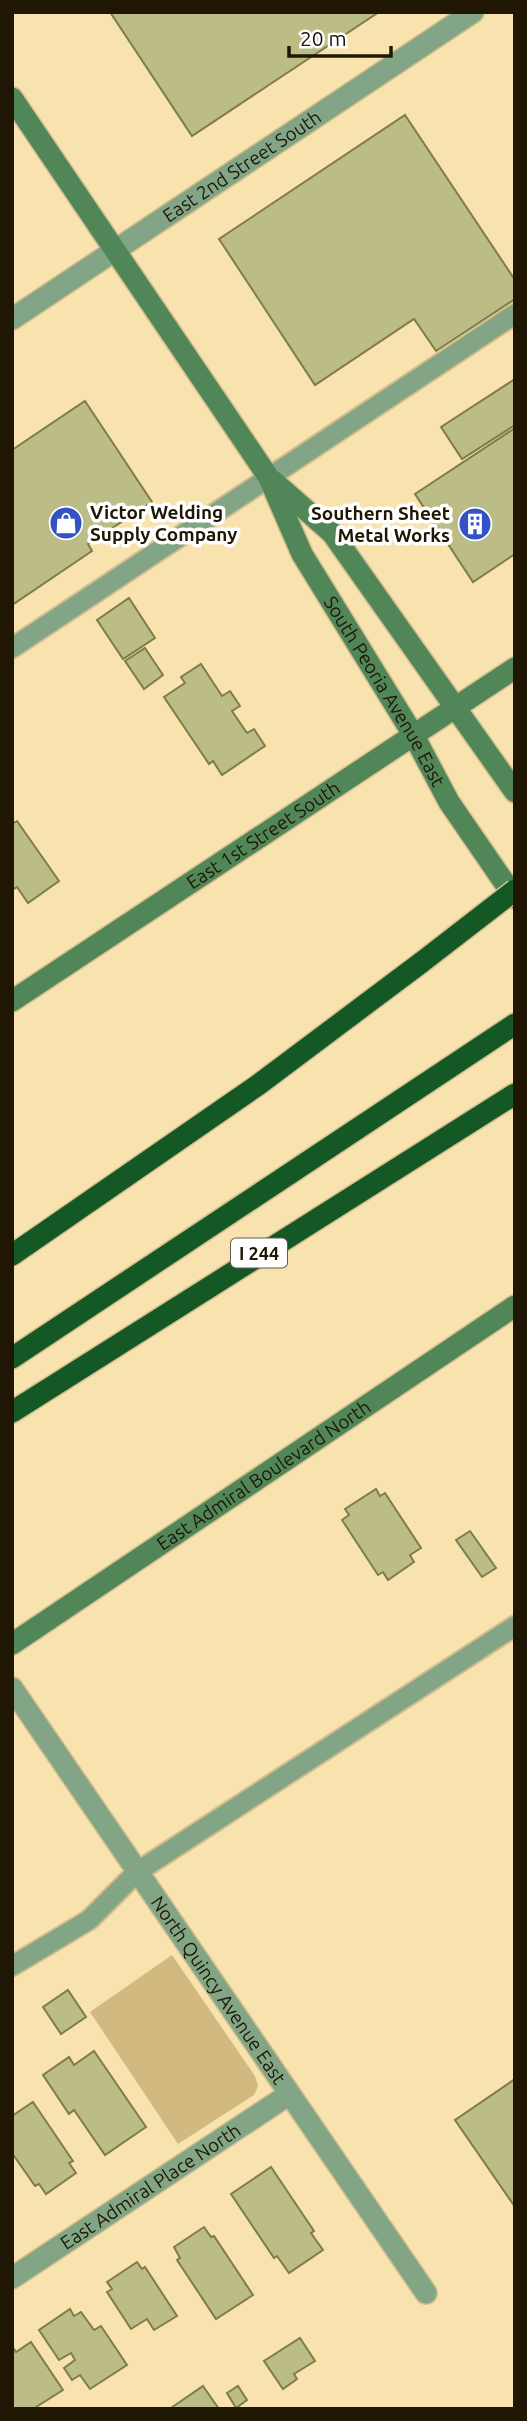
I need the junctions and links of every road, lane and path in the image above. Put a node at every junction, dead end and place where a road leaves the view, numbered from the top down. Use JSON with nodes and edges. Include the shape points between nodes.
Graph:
{"nodes":[{"id":1,"x":473,"y":12,"type":"edge"},
{"id":2,"x":12,"y":98,"type":"edge"},
{"id":3,"x":115,"y":251,"type":"junction"},
{"id":4,"x":515,"y":314,"type":"edge"},
{"id":5,"x":12,"y":319,"type":"edge"},
{"id":6,"x":268,"y":478,"type":"junction"},
{"id":7,"x":12,"y":648,"type":"edge"},
{"id":8,"x":515,"y":668,"type":"edge"},
{"id":9,"x":457,"y":707,"type":"junction"},
{"id":10,"x":414,"y":736,"type":"junction"},
{"id":11,"x":515,"y":792,"type":"edge"},
{"id":12,"x":515,"y":890,"type":"edge"},
{"id":13,"x":515,"y":898,"type":"edge"},
{"id":14,"x":12,"y":1001,"type":"edge"},
{"id":15,"x":515,"y":1024,"type":"edge"},
{"id":16,"x":512,"y":1096,"type":"edge"},
{"id":17,"x":12,"y":1255,"type":"edge"},
{"id":18,"x":515,"y":1306,"type":"edge"},
{"id":19,"x":12,"y":1358,"type":"edge"},
{"id":20,"x":12,"y":1412,"type":"edge"},
{"id":21,"x":515,"y":1626,"type":"edge"},
{"id":22,"x":12,"y":1644,"type":"edge"},
{"id":23,"x":12,"y":1688,"type":"edge"},
{"id":24,"x":137,"y":1872,"type":"junction"},
{"id":25,"x":12,"y":1966,"type":"edge"},
{"id":26,"x":288,"y":2095,"type":"junction"},
{"id":27,"x":12,"y":2278,"type":"edge"},
{"id":28,"x":426,"y":2293,"type":"dead end"}],
"edges":[{"from":1,"to":3,"type":"street","name":"East 2nd Street South"},
{"from":2,"to":3,"type":"main road","name":"South Peoria Avenue East"},
{"from":3,"to":5,"type":"street","name":"East 2nd Street South"},
{"from":3,"to":6,"type":"main road","name":"South Peoria Avenue East"},
{"from":4,"to":6,"type":"lane"},
{"from":6,"to":7,"type":"lane"},
{"from":6,"to":9,"type":"main road","name":"South Peoria Avenue East","via":[[332,533]]},
{"from":6,"to":10,"type":"main road","name":"South Peoria Avenue East","via":[[302,554]]},
{"from":8,"to":9,"type":"main road","name":"East 1st Street South"},
{"from":9,"to":10,"type":"main road","name":"East 1st Street South"},
{"from":9,"to":11,"type":"main road","name":"South Peoria Avenue East"},
{"from":10,"to":13,"type":"main road","name":"South Peoria Avenue East","via":[[449,802]]},
{"from":10,"to":14,"type":"main road","name":"East 1st Street South"},
{"from":12,"to":17,"type":"highway","bridge":true,"via":[[258,1085]]},
{"from":15,"to":19,"type":"highway"},
{"from":16,"to":20,"type":"highway","number":"I 244"},
{"from":18,"to":22,"type":"main road","name":"East Admiral Boulevard North"},
{"from":21,"to":24,"type":"lane"},
{"from":23,"to":24,"type":"street","name":"North Quincy Avenue East"},
{"from":24,"to":25,"type":"lane","via":[[89,1920]]},
{"from":24,"to":26,"type":"street","name":"North Quincy Avenue East"},
{"from":26,"to":27,"type":"street","name":"East Admiral Place North"},
{"from":26,"to":28,"type":"street","name":"North Quincy Avenue East"}]}
